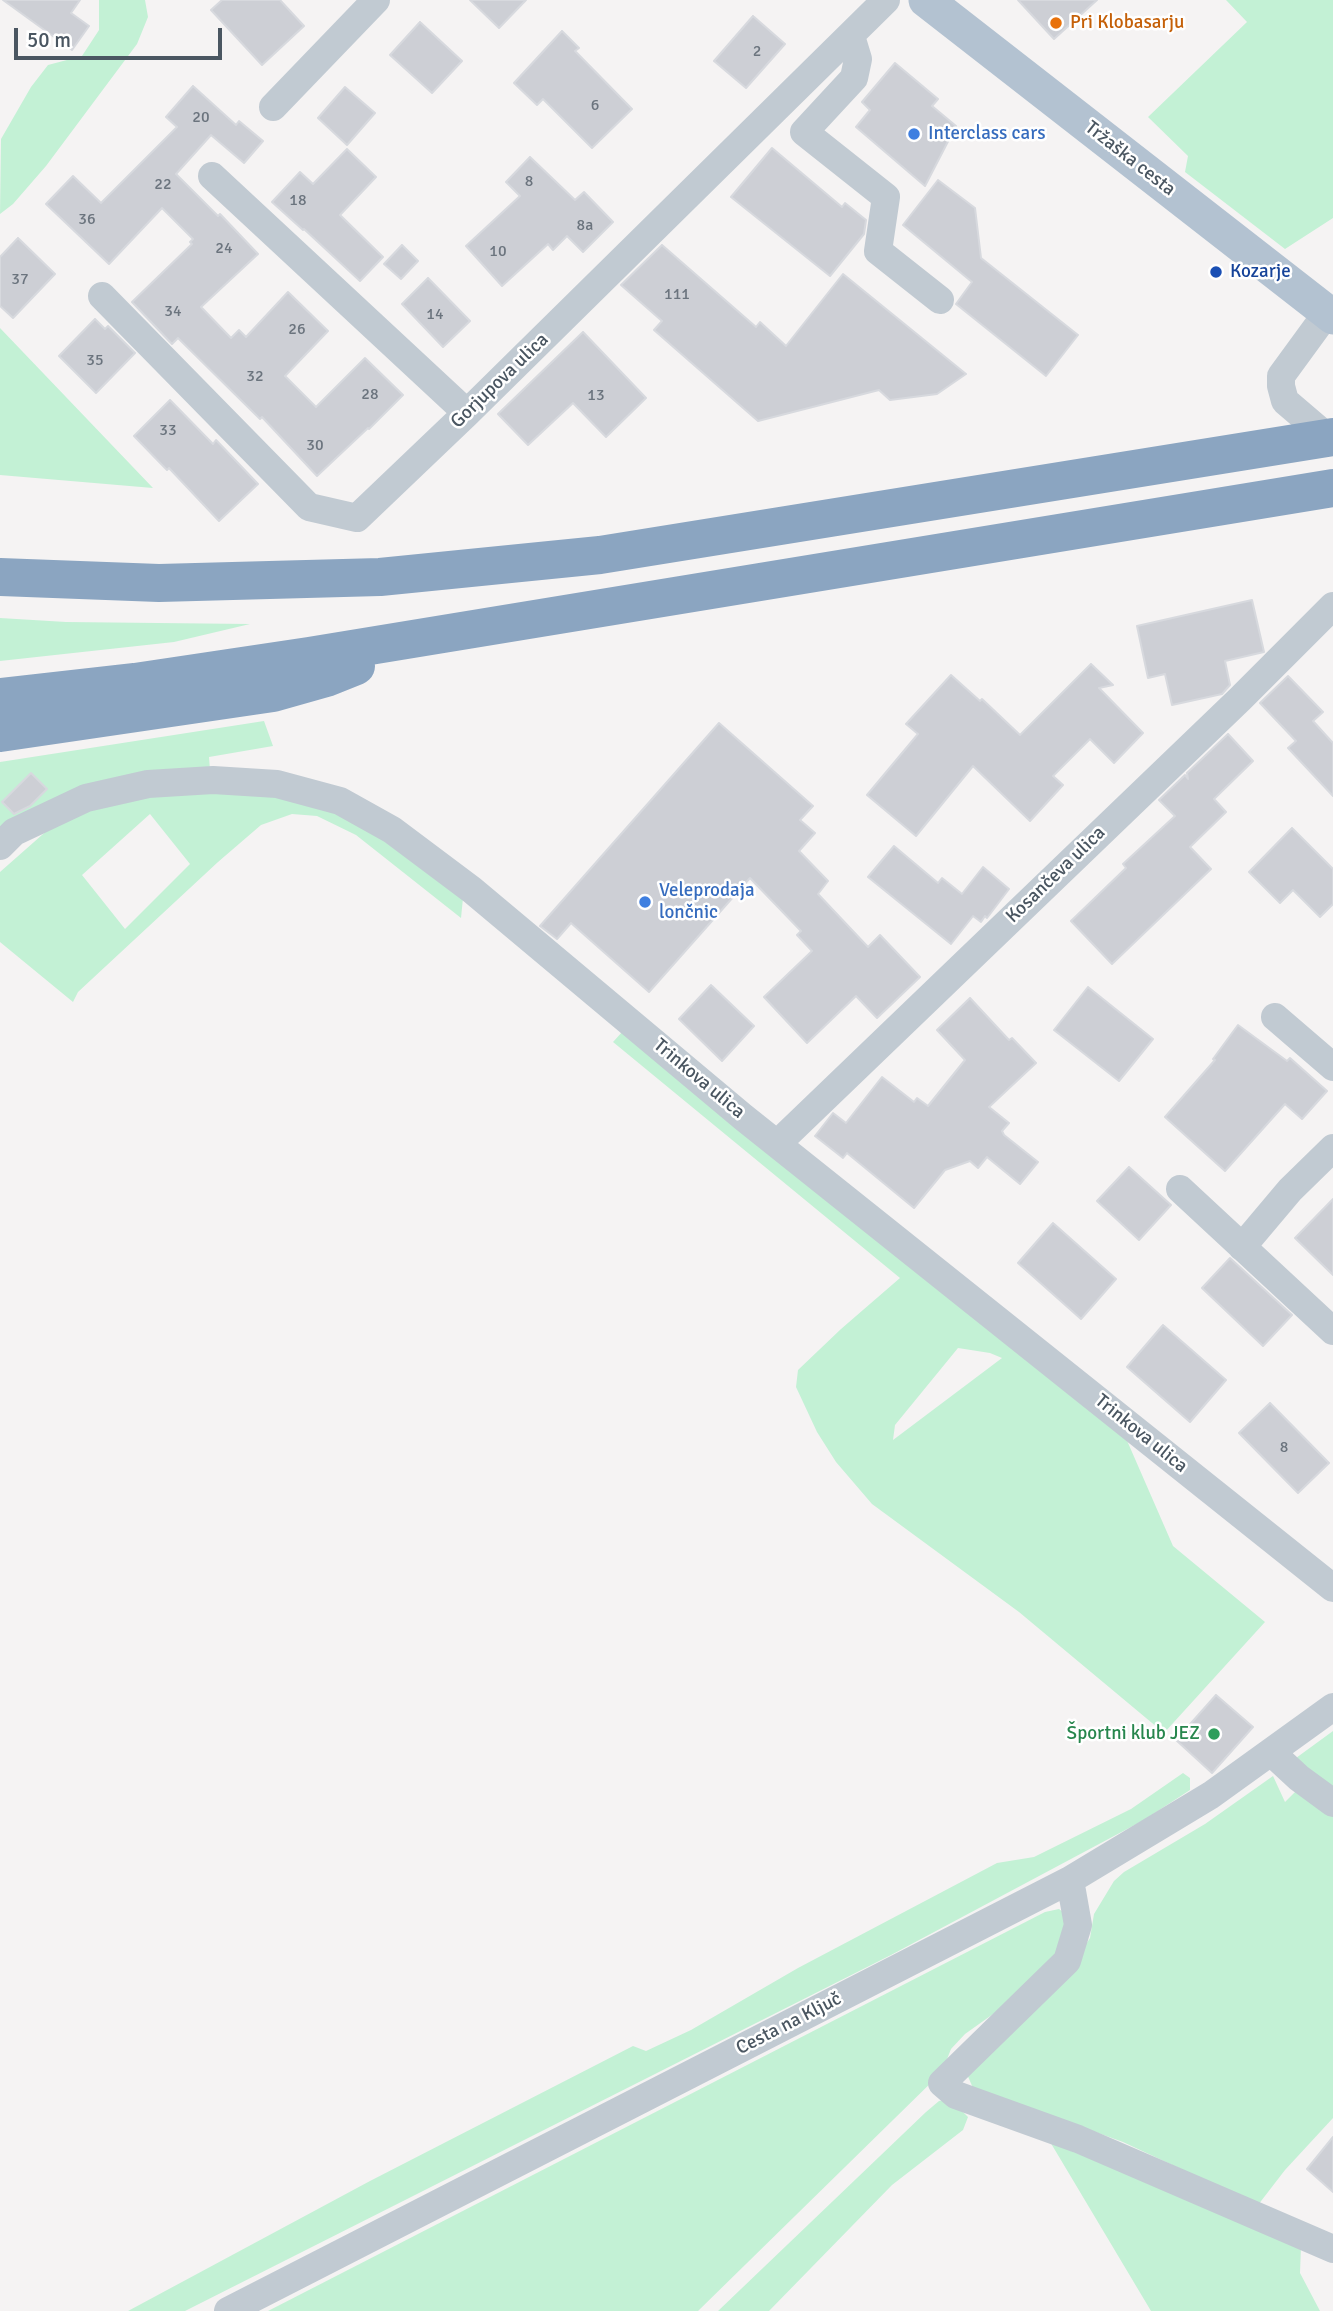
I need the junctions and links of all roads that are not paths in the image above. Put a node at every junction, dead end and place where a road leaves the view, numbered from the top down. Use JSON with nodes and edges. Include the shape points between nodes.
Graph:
{"nodes":[{"id":1,"x":376,"y":0,"type":"edge"},
{"id":2,"x":886,"y":0,"type":"edge"},
{"id":3,"x":926,"y":0,"type":"edge"},
{"id":4,"x":851,"y":36,"type":"junction"},
{"id":5,"x":273,"y":107,"type":"dead end"},
{"id":6,"x":212,"y":176,"type":"dead end"},
{"id":7,"x":102,"y":296,"type":"dead end"},
{"id":8,"x":940,"y":300,"type":"dead end"},
{"id":9,"x":1330,"y":315,"type":"edge"},
{"id":10,"x":467,"y":413,"type":"junction"},
{"id":11,"x":1333,"y":439,"type":"edge"},
{"id":12,"x":1318,"y":490,"type":"edge"},
{"id":13,"x":0,"y":577,"type":"edge"},
{"id":14,"x":1333,"y":606,"type":"edge"},
{"id":15,"x":401,"y":641,"type":"junction"},
{"id":16,"x":0,"y":697,"type":"edge"},
{"id":17,"x":0,"y":733,"type":"edge"},
{"id":18,"x":0,"y":846,"type":"edge"},
{"id":19,"x":1275,"y":1017,"type":"dead end"},
{"id":20,"x":1333,"y":1067,"type":"edge"},
{"id":21,"x":778,"y":1143,"type":"junction"},
{"id":22,"x":1333,"y":1148,"type":"edge"},
{"id":23,"x":1180,"y":1189,"type":"dead end"},
{"id":24,"x":1242,"y":1247,"type":"junction"},
{"id":25,"x":1333,"y":1331,"type":"edge"},
{"id":26,"x":1333,"y":1588,"type":"edge"},
{"id":27,"x":1333,"y":1707,"type":"edge"},
{"id":28,"x":1272,"y":1754,"type":"junction"},
{"id":29,"x":1333,"y":1803,"type":"edge"},
{"id":30,"x":1070,"y":1880,"type":"junction"},
{"id":31,"x":1333,"y":2249,"type":"edge"},
{"id":32,"x":228,"y":2311,"type":"edge"}],
"edges":[{"from":1,"to":5,"type":"street"},
{"from":2,"to":4,"type":"street","name":"Gorjupova ulica"},
{"from":3,"to":9,"type":"main road","name":"Tržaška cesta"},
{"from":4,"to":8,"type":"street","via":[[858,59],[854,78],[804,132],[886,197],[878,251]]},
{"from":4,"to":10,"type":"street","name":"Gorjupova ulica"},
{"from":6,"to":10,"type":"street"},
{"from":7,"to":10,"type":"street","name":"Gorjupova ulica","via":[[309,507],[357,518]]},
{"from":9,"to":11,"type":"street","via":[[1281,376],[1281,386],[1286,401]]},
{"from":11,"to":13,"type":"highway","via":[[600,555],[380,578],[159,583]]},
{"from":12,"to":15,"type":"highway"},
{"from":14,"to":21,"type":"street","name":"Kosančeva ulica"},
{"from":15,"to":16,"type":"highway","via":[[135,682]]},
{"from":15,"to":17,"type":"highway","via":[[361,664],[273,693]]},
{"from":18,"to":21,"type":"street","name":"Trinkova ulica","via":[[14,832],[86,798],[148,783],[213,779],[277,784],[340,801],[392,830],[472,890]]},
{"from":19,"to":20,"type":"street"},
{"from":21,"to":26,"type":"street","name":"Trinkova ulica"},
{"from":22,"to":24,"type":"street"},
{"from":23,"to":24,"type":"street"},
{"from":24,"to":25,"type":"street"},
{"from":27,"to":28,"type":"street","name":"Cesta na Ključ"},
{"from":28,"to":29,"type":"street"},
{"from":28,"to":30,"type":"street","name":"Cesta na Ključ"},
{"from":30,"to":31,"type":"street","via":[[1078,1925],[1067,1961],[942,2083],[956,2095],[1078,2139]]},
{"from":30,"to":32,"type":"street","name":"Cesta na Ključ"}]}
